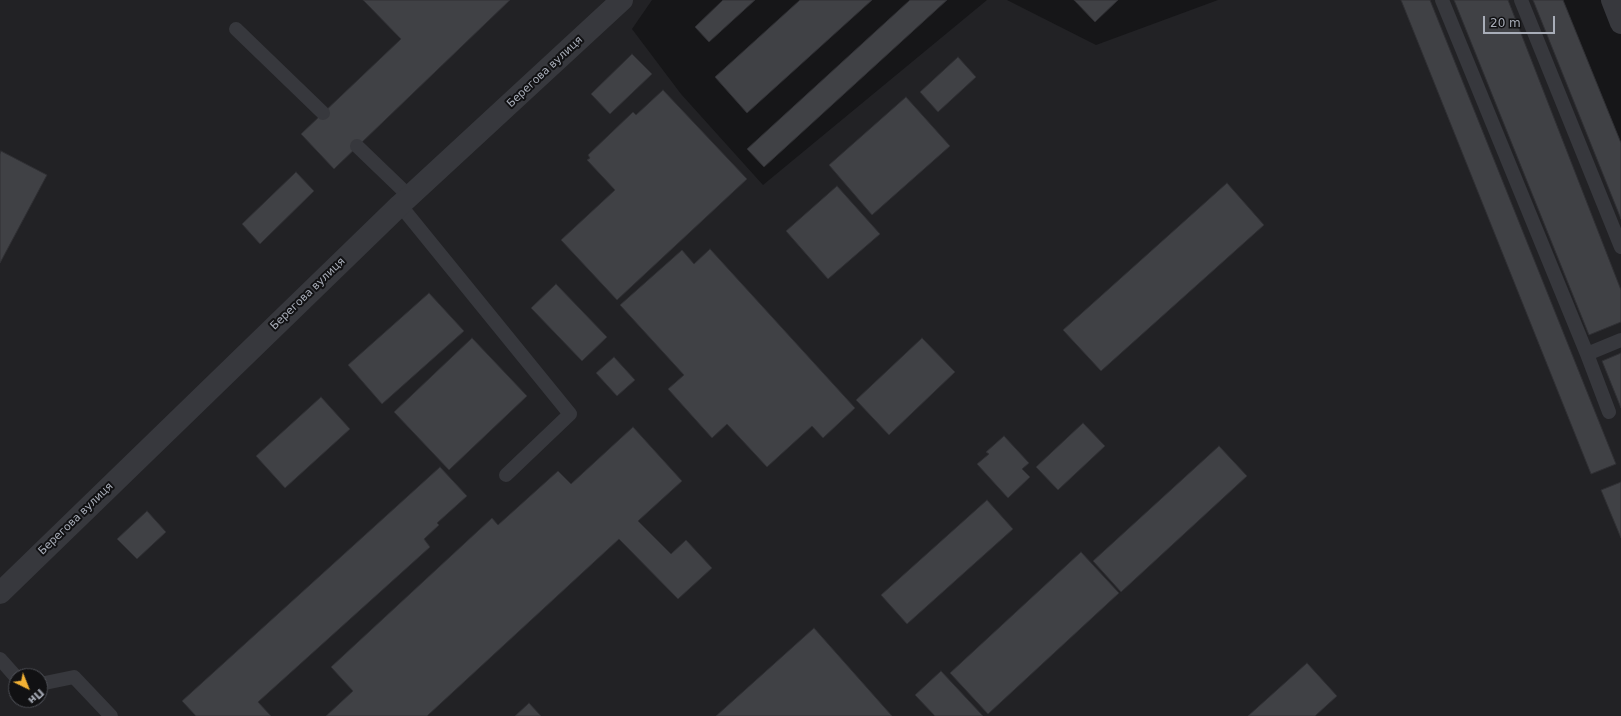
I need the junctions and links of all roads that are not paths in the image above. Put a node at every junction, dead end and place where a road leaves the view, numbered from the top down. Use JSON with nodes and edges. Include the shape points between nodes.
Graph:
{"nodes":[{"id":1,"x":622,"y":0,"type":"edge"},
{"id":2,"x":1442,"y":0,"type":"edge"},
{"id":3,"x":1521,"y":0,"type":"edge"},
{"id":4,"x":1612,"y":0,"type":"edge"},
{"id":5,"x":1621,"y":23,"type":"edge"},
{"id":6,"x":236,"y":29,"type":"dead end"},
{"id":7,"x":323,"y":113,"type":"dead end"},
{"id":8,"x":357,"y":146,"type":"dead end"},
{"id":9,"x":404,"y":201,"type":"junction"},
{"id":10,"x":1621,"y":247,"type":"edge"},
{"id":11,"x":1621,"y":340,"type":"edge"},
{"id":12,"x":1587,"y":354,"type":"junction"},
{"id":13,"x":1609,"y":412,"type":"dead end"},
{"id":14,"x":506,"y":475,"type":"dead end"},
{"id":15,"x":0,"y":593,"type":"edge"},
{"id":16,"x":0,"y":659,"type":"edge"},
{"id":17,"x":8,"y":668,"type":"edge"},
{"id":18,"x":48,"y":682,"type":"edge"},
{"id":19,"x":111,"y":716,"type":"edge"}],
"edges":[{"from":1,"to":9,"type":"street","name":"Берегова вулиця"},
{"from":2,"to":12,"type":"lane"},
{"from":3,"to":10,"type":"lane"},
{"from":4,"to":5,"type":"street"},
{"from":6,"to":7,"type":"lane"},
{"from":8,"to":9,"type":"lane"},
{"from":9,"to":14,"type":"lane","via":[[570,414]]},
{"from":9,"to":15,"type":"street","name":"Берегова вулиця"},
{"from":11,"to":12,"type":"lane"},
{"from":12,"to":13,"type":"lane"},
{"from":16,"to":17,"type":"lane"},
{"from":18,"to":19,"type":"lane","via":[[74,677]]}]}
